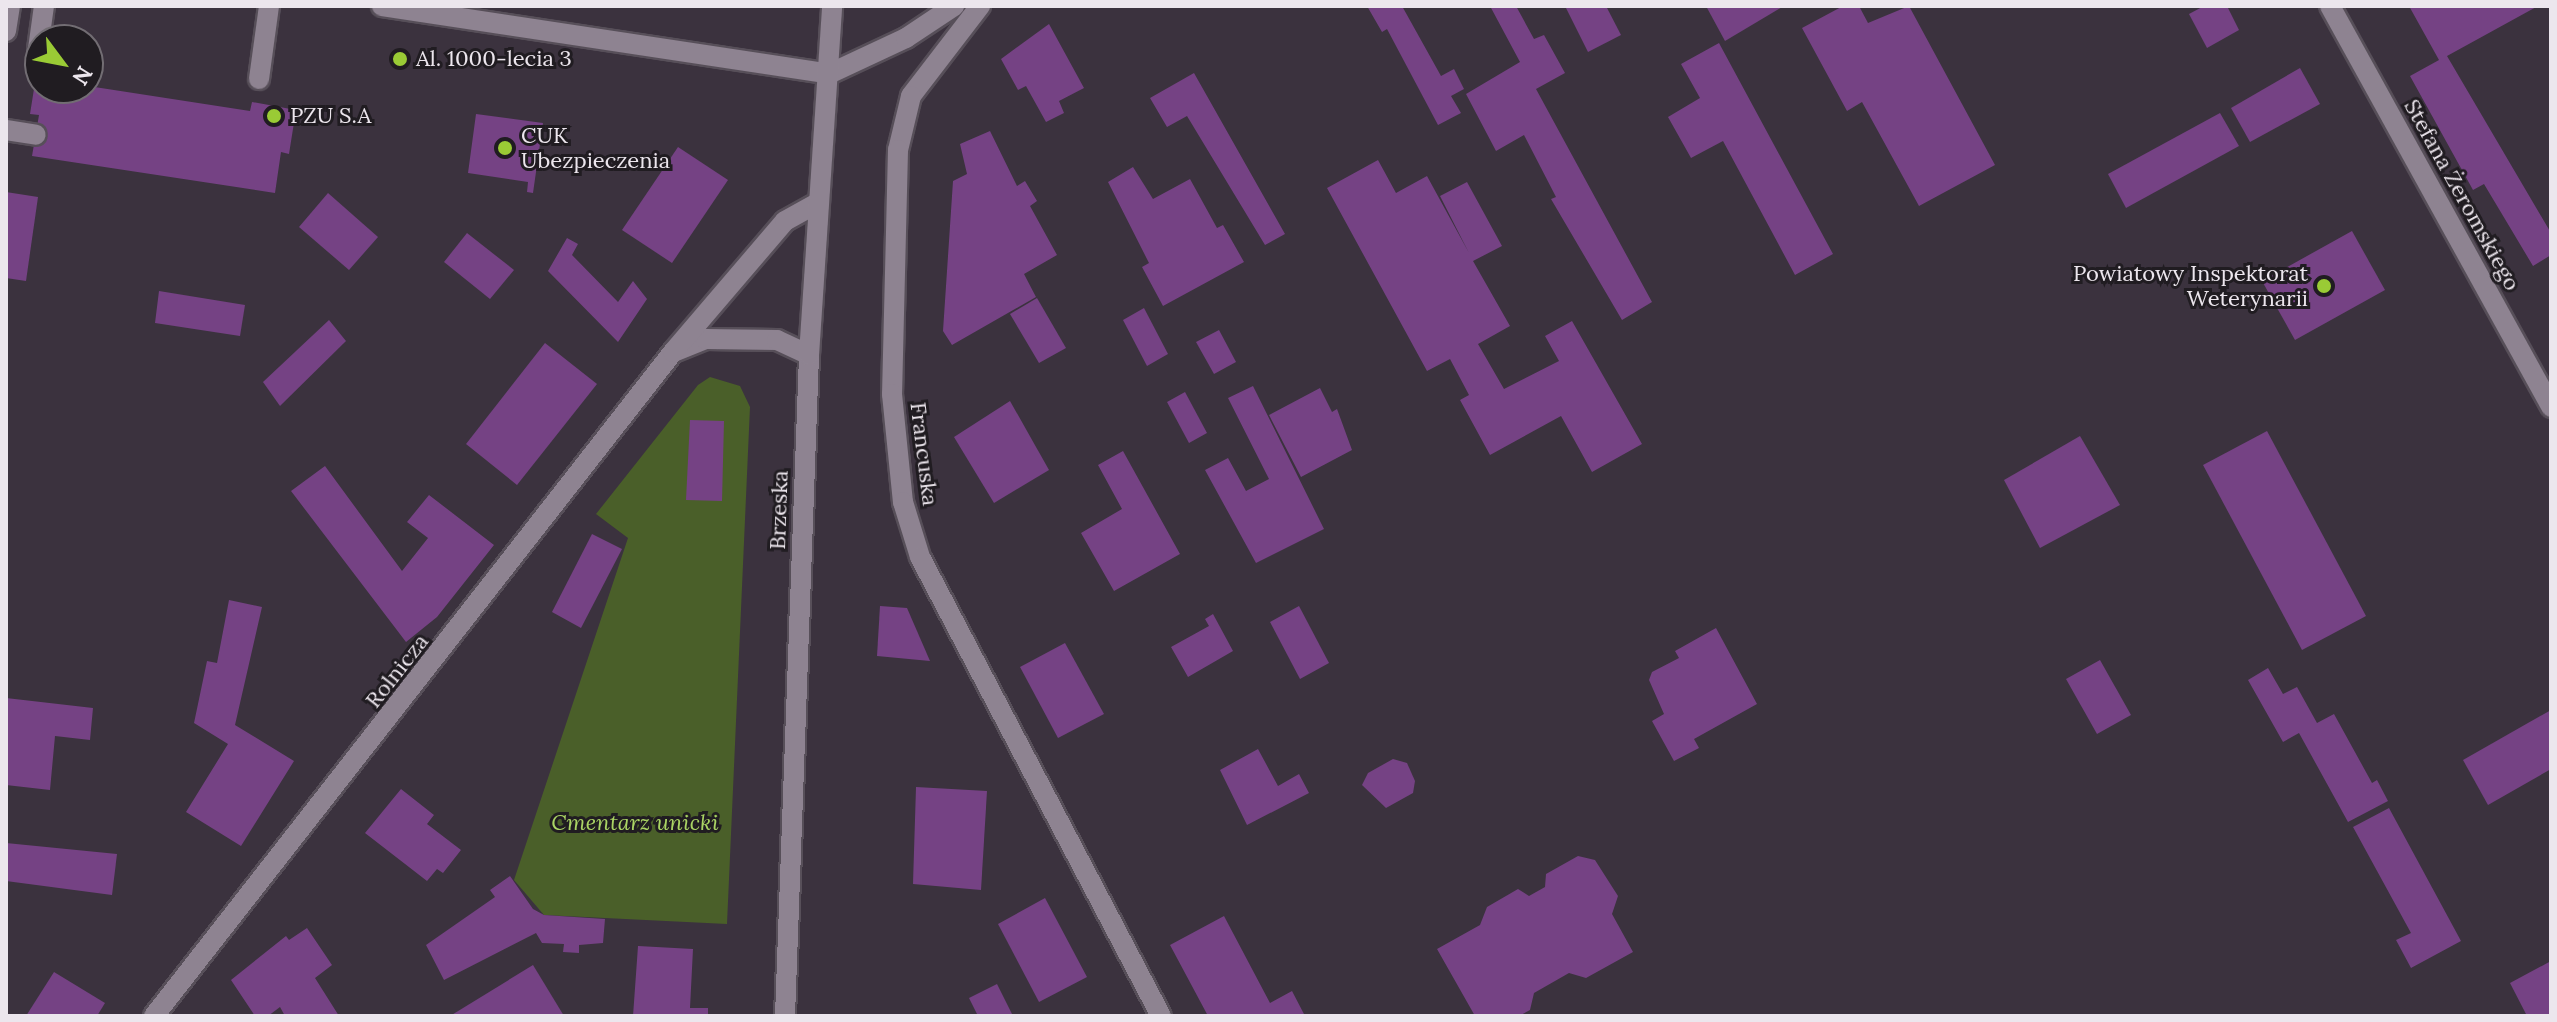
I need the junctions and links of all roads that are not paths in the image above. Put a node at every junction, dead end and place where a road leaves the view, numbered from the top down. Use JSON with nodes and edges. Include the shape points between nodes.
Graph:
{"nodes":[{"id":1,"x":10,"y":6,"type":"edge"},
{"id":2,"x":269,"y":6,"type":"edge"},
{"id":3,"x":382,"y":6,"type":"edge"},
{"id":4,"x":832,"y":6,"type":"edge"},
{"id":5,"x":954,"y":6,"type":"edge"},
{"id":6,"x":980,"y":6,"type":"edge"},
{"id":7,"x":2330,"y":6,"type":"edge"},
{"id":8,"x":433,"y":10,"type":"edge"},
{"id":9,"x":6,"y":31,"type":"edge"},
{"id":10,"x":829,"y":74,"type":"junction"},
{"id":11,"x":259,"y":79,"type":"dead end"},
{"id":12,"x":6,"y":130,"type":"edge"},
{"id":13,"x":36,"y":135,"type":"dead end"},
{"id":14,"x":816,"y":204,"type":"junction"},
{"id":15,"x":673,"y":352,"type":"junction"},
{"id":16,"x":809,"y":355,"type":"junction"},
{"id":17,"x":2551,"y":407,"type":"edge"},
{"id":18,"x":154,"y":1016,"type":"edge"},
{"id":19,"x":785,"y":1016,"type":"edge"},
{"id":20,"x":1161,"y":1016,"type":"edge"}],
"edges":[{"from":1,"to":9,"type":"street"},
{"from":2,"to":11,"type":"street"},
{"from":3,"to":8,"type":"street"},
{"from":4,"to":10,"type":"street","name":"Brzeska"},
{"from":5,"to":10,"type":"street","via":[[906,38]]},
{"from":6,"to":20,"type":"street","name":"Francuska","via":[[911,96],[898,150],[892,394],[903,502],[920,557]]},
{"from":7,"to":17,"type":"street","name":"Stefana Żeromskiego"},
{"from":8,"to":10,"type":"street"},
{"from":10,"to":14,"type":"street","name":"Brzeska"},
{"from":12,"to":13,"type":"street"},
{"from":14,"to":15,"type":"street","name":"Rolnicza","via":[[785,221]]},
{"from":14,"to":16,"type":"street","name":"Brzeska"},
{"from":15,"to":16,"type":"street","via":[[706,339],[777,340]]},
{"from":15,"to":18,"type":"street","name":"Rolnicza"},
{"from":16,"to":19,"type":"street","name":"Brzeska"}]}
